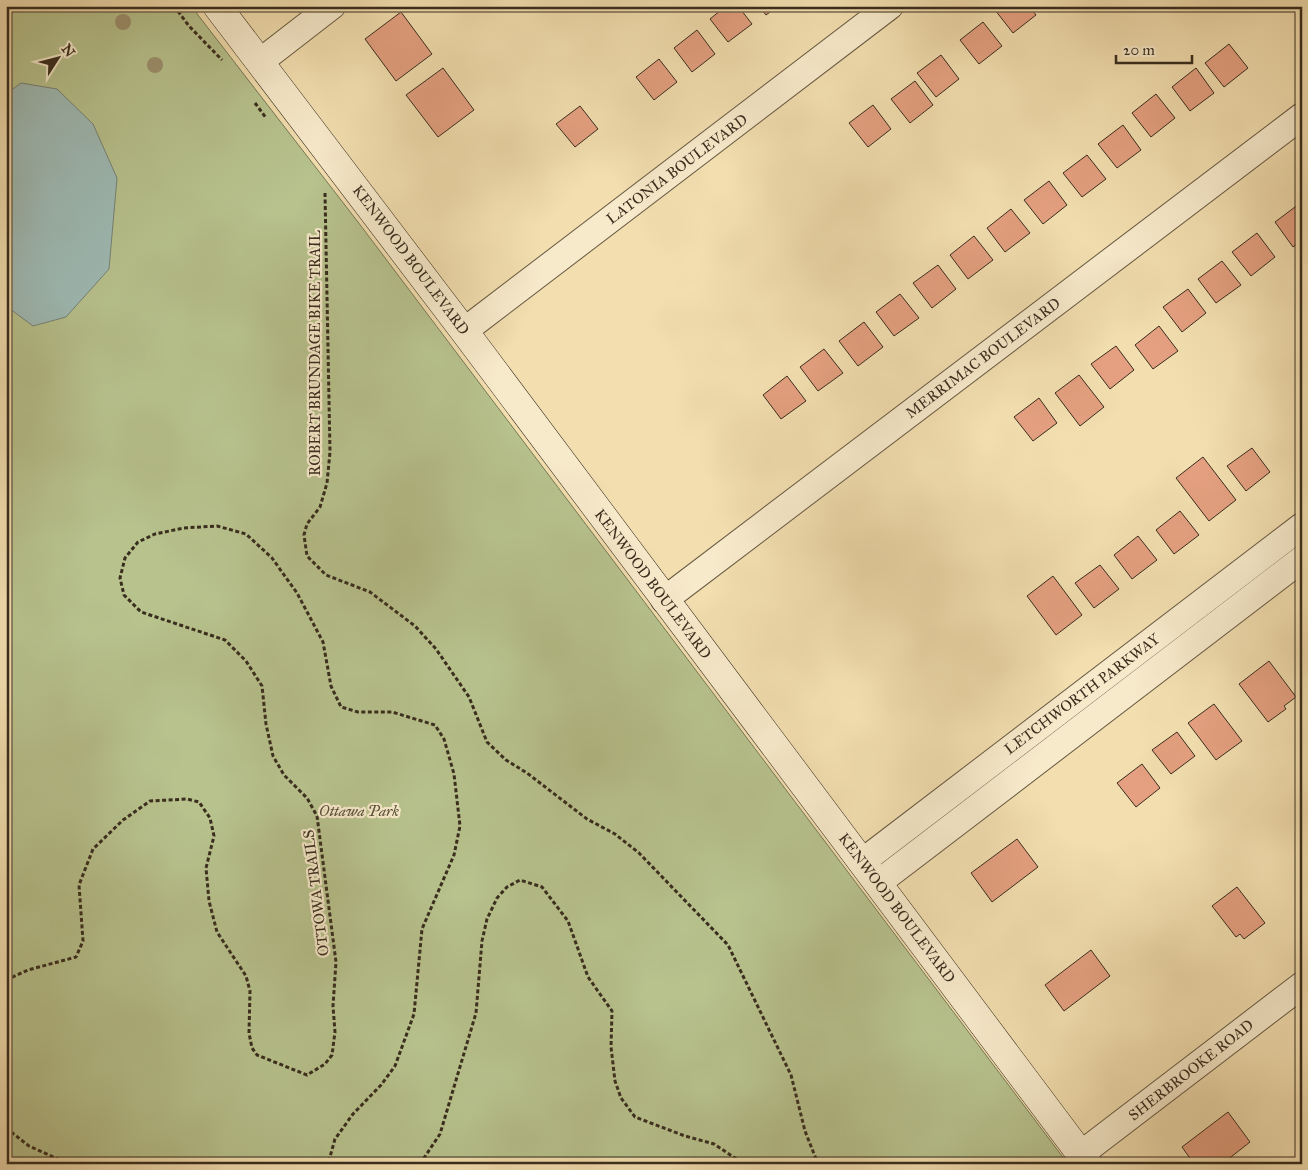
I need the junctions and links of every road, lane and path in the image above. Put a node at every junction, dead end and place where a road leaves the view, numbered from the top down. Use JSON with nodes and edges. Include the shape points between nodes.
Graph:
{"nodes":[{"id":1,"x":174,"y":6,"type":"edge"},
{"id":2,"x":217,"y":6,"type":"edge"},
{"id":3,"x":332,"y":6,"type":"edge"},
{"id":4,"x":890,"y":6,"type":"edge"},
{"id":5,"x":261,"y":61,"type":"junction"},
{"id":6,"x":227,"y":64,"type":"dead end"},
{"id":7,"x":254,"y":101,"type":"dead end"},
{"id":8,"x":1302,"y":116,"type":"edge"},
{"id":9,"x":270,"y":123,"type":"dead end"},
{"id":10,"x":322,"y":186,"type":"dead end"},
{"id":11,"x":464,"y":331,"type":"junction"},
{"id":12,"x":1302,"y":526,"type":"edge"},
{"id":13,"x":1302,"y":559,"type":"edge"},
{"id":14,"x":664,"y":600,"type":"junction"},
{"id":15,"x":862,"y":862,"type":"junction"},
{"id":16,"x":878,"y":883,"type":"junction"},
{"id":17,"x":6,"y":980,"type":"edge"},
{"id":18,"x":1302,"y":985,"type":"edge"},
{"id":19,"x":6,"y":1128,"type":"edge"},
{"id":20,"x":1084,"y":1159,"type":"edge"},
{"id":21,"x":69,"y":1164,"type":"edge"},
{"id":22,"x":328,"y":1164,"type":"edge"},
{"id":23,"x":420,"y":1164,"type":"edge"},
{"id":24,"x":744,"y":1164,"type":"edge"},
{"id":25,"x":818,"y":1164,"type":"edge"}],
"edges":[{"from":1,"to":6,"type":"path"},
{"from":2,"to":5,"type":"street","name":"KENWOOD BOULEVARD"},
{"from":3,"to":5,"type":"street"},
{"from":4,"to":11,"type":"street","name":"LATONIA BOULEVARD"},
{"from":5,"to":11,"type":"street","name":"KENWOOD BOULEVARD"},
{"from":7,"to":9,"type":"path"},
{"from":8,"to":14,"type":"street","name":"MERRIMAC BOULEVARD"},
{"from":10,"to":25,"type":"path","name":"ROBERT BRUNDAGE BIKE TRAIL","via":[[325,193],[330,452],[328,483],[320,507],[304,535],[307,556],[326,575],[370,592],[415,626],[436,649],[469,697],[487,742],[506,760],[639,853],[728,945],[791,1075],[805,1131]]},
{"from":11,"to":14,"type":"street","name":"KENWOOD BOULEVARD"},
{"from":12,"to":15,"type":"street","name":"LETCHWORTH PARKWAY"},
{"from":13,"to":16,"type":"street","name":"LETCHWORTH PARKWAY"},
{"from":14,"to":15,"type":"street","name":"KENWOOD BOULEVARD"},
{"from":15,"to":16,"type":"street","name":"KENWOOD BOULEVARD"},
{"from":16,"to":20,"type":"street","name":"KENWOOD BOULEVARD"},
{"from":17,"to":22,"type":"path","name":"OTTOWA TRAILS","via":[[28,970],[76,957],[83,941],[79,884],[93,849],[123,820],[150,801],[187,799],[199,802],[210,818],[214,836],[206,868],[209,901],[217,932],[246,976],[250,991],[249,1034],[252,1048],[257,1055],[307,1075],[325,1064],[332,1054],[336,1032],[333,1006],[336,962],[317,816],[307,798],[284,775],[273,756],[262,686],[246,661],[225,640],[141,612],[124,595],[120,578],[125,558],[138,542],[154,534],[217,526],[246,534],[272,558],[297,593],[323,642],[331,686],[341,707],[358,712],[392,712],[435,725],[444,739],[454,774],[460,826],[454,855],[422,929],[414,1014],[395,1066],[335,1139]]},
{"from":18,"to":20,"type":"street","name":"SHERBROOKE ROAD"},
{"from":19,"to":21,"type":"path","via":[[29,1146]]},
{"from":23,"to":24,"type":"path","via":[[440,1134],[476,1012],[487,919],[497,898],[520,880],[542,887],[568,920],[588,977],[612,1011],[614,1081],[621,1098],[635,1117],[714,1144]]}]}
